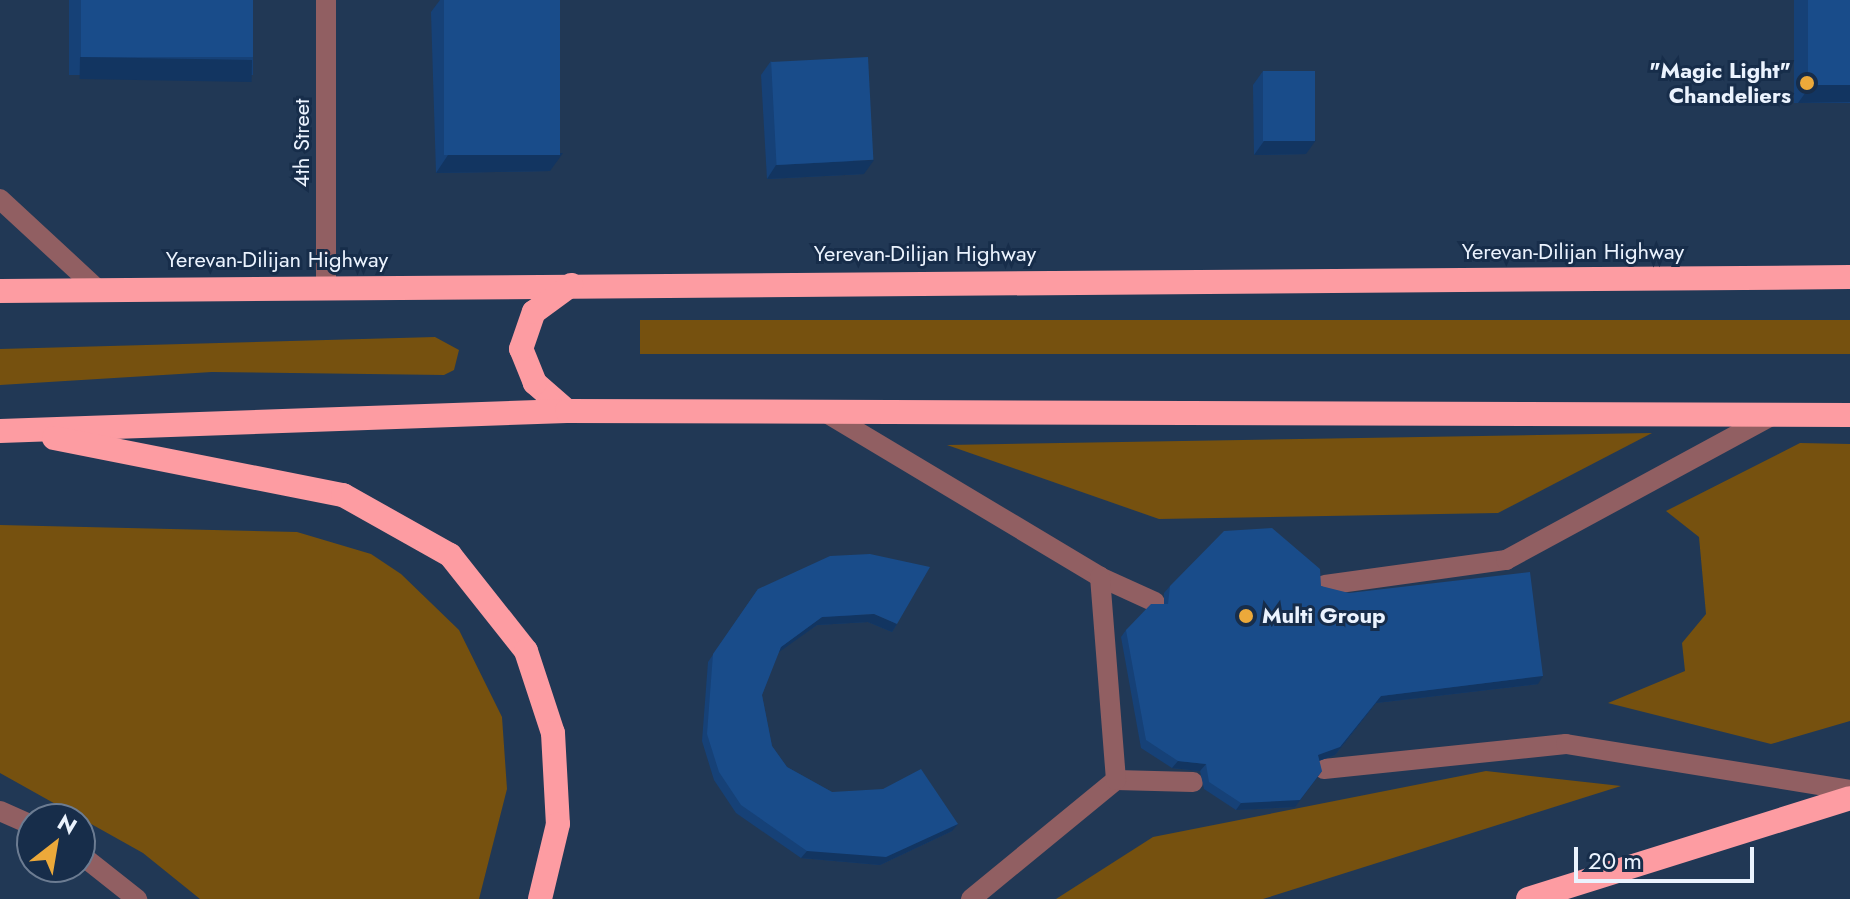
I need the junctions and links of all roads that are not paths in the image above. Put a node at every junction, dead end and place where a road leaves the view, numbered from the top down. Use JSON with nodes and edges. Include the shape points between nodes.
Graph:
{"nodes":[{"id":1,"x":326,"y":0,"type":"edge"},
{"id":2,"x":0,"y":199,"type":"edge"},
{"id":3,"x":1850,"y":277,"type":"edge"},
{"id":4,"x":571,"y":285,"type":"junction"},
{"id":5,"x":326,"y":287,"type":"junction"},
{"id":6,"x":96,"y":288,"type":"junction"},
{"id":7,"x":0,"y":291,"type":"edge"},
{"id":8,"x":567,"y":411,"type":"junction"},
{"id":9,"x":823,"y":411,"type":"junction"},
{"id":10,"x":1773,"y":415,"type":"junction"},
{"id":11,"x":1850,"y":415,"type":"edge"},
{"id":12,"x":6,"y":430,"type":"edge"},
{"id":13,"x":1100,"y":577,"type":"junction"},
{"id":14,"x":1325,"y":585,"type":"edge"},
{"id":15,"x":1155,"y":602,"type":"edge"},
{"id":16,"x":1324,"y":769,"type":"edge"},
{"id":17,"x":1116,"y":780,"type":"junction"},
{"id":18,"x":1193,"y":782,"type":"dead end"},
{"id":19,"x":1850,"y":790,"type":"edge"},
{"id":20,"x":1850,"y":798,"type":"edge"},
{"id":21,"x":96,"y":867,"type":"edge"},
{"id":22,"x":137,"y":899,"type":"edge"},
{"id":23,"x":540,"y":899,"type":"edge"},
{"id":24,"x":971,"y":899,"type":"edge"},
{"id":25,"x":1528,"y":899,"type":"edge"}],
"edges":[{"from":1,"to":5,"type":"street","name":"4th Street"},
{"from":2,"to":6,"type":"street"},
{"from":3,"to":4,"type":"highway","name":"Yerevan-Dilijan Highway"},
{"from":4,"to":5,"type":"highway","name":"Yerevan-Dilijan Highway"},
{"from":4,"to":8,"type":"highway","via":[[534,312],[521,349],[535,383]]},
{"from":5,"to":6,"type":"highway","name":"Yerevan-Dilijan Highway"},
{"from":6,"to":7,"type":"highway","name":"Yerevan-Dilijan Highway"},
{"from":8,"to":9,"type":"highway"},
{"from":8,"to":12,"type":"highway"},
{"from":9,"to":10,"type":"highway"},
{"from":9,"to":13,"type":"street"},
{"from":10,"to":11,"type":"highway"},
{"from":10,"to":14,"type":"street","via":[[1506,560]]},
{"from":12,"to":23,"type":"highway","via":[[343,495],[450,555],[526,651],[553,733],[558,824]]},
{"from":13,"to":15,"type":"street"},
{"from":13,"to":17,"type":"street"},
{"from":16,"to":19,"type":"street","via":[[1566,744]]},
{"from":17,"to":18,"type":"street"},
{"from":17,"to":24,"type":"street"},
{"from":20,"to":25,"type":"highway"},
{"from":21,"to":22,"type":"street"}]}
